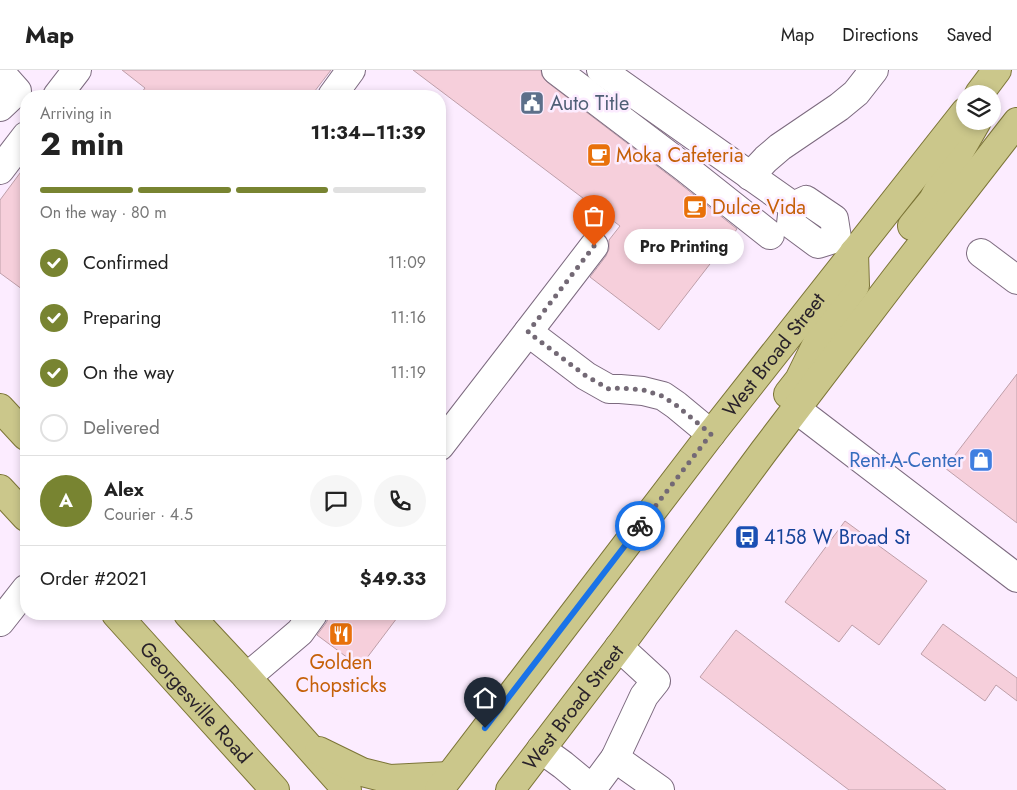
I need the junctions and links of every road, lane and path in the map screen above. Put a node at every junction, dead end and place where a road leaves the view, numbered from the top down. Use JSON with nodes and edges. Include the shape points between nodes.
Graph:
{"nodes":[{"id":1,"x":77,"y":70,"type":"edge"},
{"id":2,"x":351,"y":70,"type":"edge"},
{"id":3,"x":556,"y":70,"type":"edge"},
{"id":4,"x":601,"y":70,"type":"edge"},
{"id":5,"x":874,"y":70,"type":"edge"},
{"id":6,"x":0,"y":72,"type":"edge"},
{"id":7,"x":62,"y":90,"type":"edge"},
{"id":8,"x":336,"y":90,"type":"edge"},
{"id":9,"x":0,"y":107,"type":"edge"},
{"id":10,"x":956,"y":122,"type":"edge"},
{"id":11,"x":1017,"y":122,"type":"edge"},
{"id":12,"x":972,"y":130,"type":"edge"},
{"id":13,"x":20,"y":144,"type":"edge"},
{"id":14,"x":0,"y":170,"type":"edge"},
{"id":15,"x":750,"y":176,"type":"junction"},
{"id":16,"x":770,"y":234,"type":"dead end"},
{"id":17,"x":845,"y":245,"type":"junction"},
{"id":18,"x":594,"y":246,"type":"dead end"},
{"id":19,"x":981,"y":253,"type":"dead end"},
{"id":20,"x":895,"y":279,"type":"junction"},
{"id":21,"x":1017,"y":280,"type":"edge"},
{"id":22,"x":528,"y":332,"type":"junction"},
{"id":23,"x":0,"y":408,"type":"edge"},
{"id":24,"x":796,"y":409,"type":"junction"},
{"id":25,"x":20,"y":430,"type":"edge"},
{"id":26,"x":711,"y":434,"type":"junction"},
{"id":27,"x":446,"y":438,"type":"edge"},
{"id":28,"x":0,"y":489,"type":"edge"},
{"id":29,"x":20,"y":511,"type":"edge"},
{"id":30,"x":1017,"y":578,"type":"edge"},
{"id":31,"x":20,"y":596,"type":"edge"},
{"id":32,"x":650,"y":604,"type":"junction"},
{"id":33,"x":121,"y":620,"type":"edge"},
{"id":34,"x":194,"y":620,"type":"edge"},
{"id":35,"x":309,"y":620,"type":"edge"},
{"id":36,"x":0,"y":622,"type":"edge"},
{"id":37,"x":619,"y":648,"type":"junction"},
{"id":38,"x":247,"y":677,"type":"junction"},
{"id":39,"x":307,"y":745,"type":"junction"},
{"id":40,"x":541,"y":749,"type":"junction"},
{"id":41,"x":615,"y":758,"type":"junction"},
{"id":42,"x":444,"y":783,"type":"edge"},
{"id":43,"x":591,"y":789,"type":"edge"},
{"id":44,"x":275,"y":790,"type":"edge"},
{"id":45,"x":347,"y":790,"type":"edge"},
{"id":46,"x":510,"y":790,"type":"edge"},
{"id":47,"x":660,"y":790,"type":"edge"}],
"edges":[{"from":1,"to":7,"type":"lane"},
{"from":2,"to":8,"type":"lane"},
{"from":3,"to":16,"type":"lane"},
{"from":4,"to":15,"type":"lane"},
{"from":5,"to":15,"type":"lane","via":[[856,93],[780,147]]},
{"from":6,"to":9,"type":"lane","via":[[17,91]]},
{"from":10,"to":17,"type":"main road","name":"West Broad Street"},
{"from":11,"to":20,"type":"main road","name":"West Broad Street"},
{"from":12,"to":20,"type":"main road","via":[[933,200],[889,258],[888,272]]},
{"from":13,"to":14,"type":"lane"},
{"from":15,"to":17,"type":"lane","via":[[793,206],[791,224],[818,244]]},
{"from":17,"to":26,"type":"main road","name":"West Broad Street"},
{"from":17,"to":32,"type":"main road","via":[[855,286],[825,327],[799,380],[671,547]]},
{"from":18,"to":22,"type":"lane"},
{"from":19,"to":21,"type":"lane"},
{"from":20,"to":24,"type":"main road","name":"West Broad Street"},
{"from":22,"to":26,"type":"lane","via":[[586,376],[609,389],[643,390],[662,396]]},
{"from":22,"to":27,"type":"lane"},
{"from":23,"to":25,"type":"main road"},
{"from":24,"to":30,"type":"lane"},
{"from":24,"to":32,"type":"main road","name":"West Broad Street"},
{"from":26,"to":42,"type":"main road","name":"West Broad Street"},
{"from":28,"to":29,"type":"main road"},
{"from":31,"to":36,"type":"lane"},
{"from":32,"to":37,"type":"main road","name":"West Broad Street"},
{"from":33,"to":44,"type":"main road","name":"Georgesville Road"},
{"from":34,"to":38,"type":"main road"},
{"from":35,"to":38,"type":"lane","via":[[300,632]]},
{"from":37,"to":40,"type":"main road","name":"West Broad Street"},
{"from":37,"to":41,"type":"lane","via":[[656,681],[644,696]]},
{"from":38,"to":39,"type":"main road"},
{"from":39,"to":42,"type":"main road","via":[[362,772],[390,779]]},
{"from":39,"to":45,"type":"main road"},
{"from":40,"to":43,"type":"lane","via":[[564,764]]},
{"from":40,"to":46,"type":"main road","name":"West Broad Street"},
{"from":41,"to":43,"type":"lane"},
{"from":41,"to":47,"type":"lane"}]}
